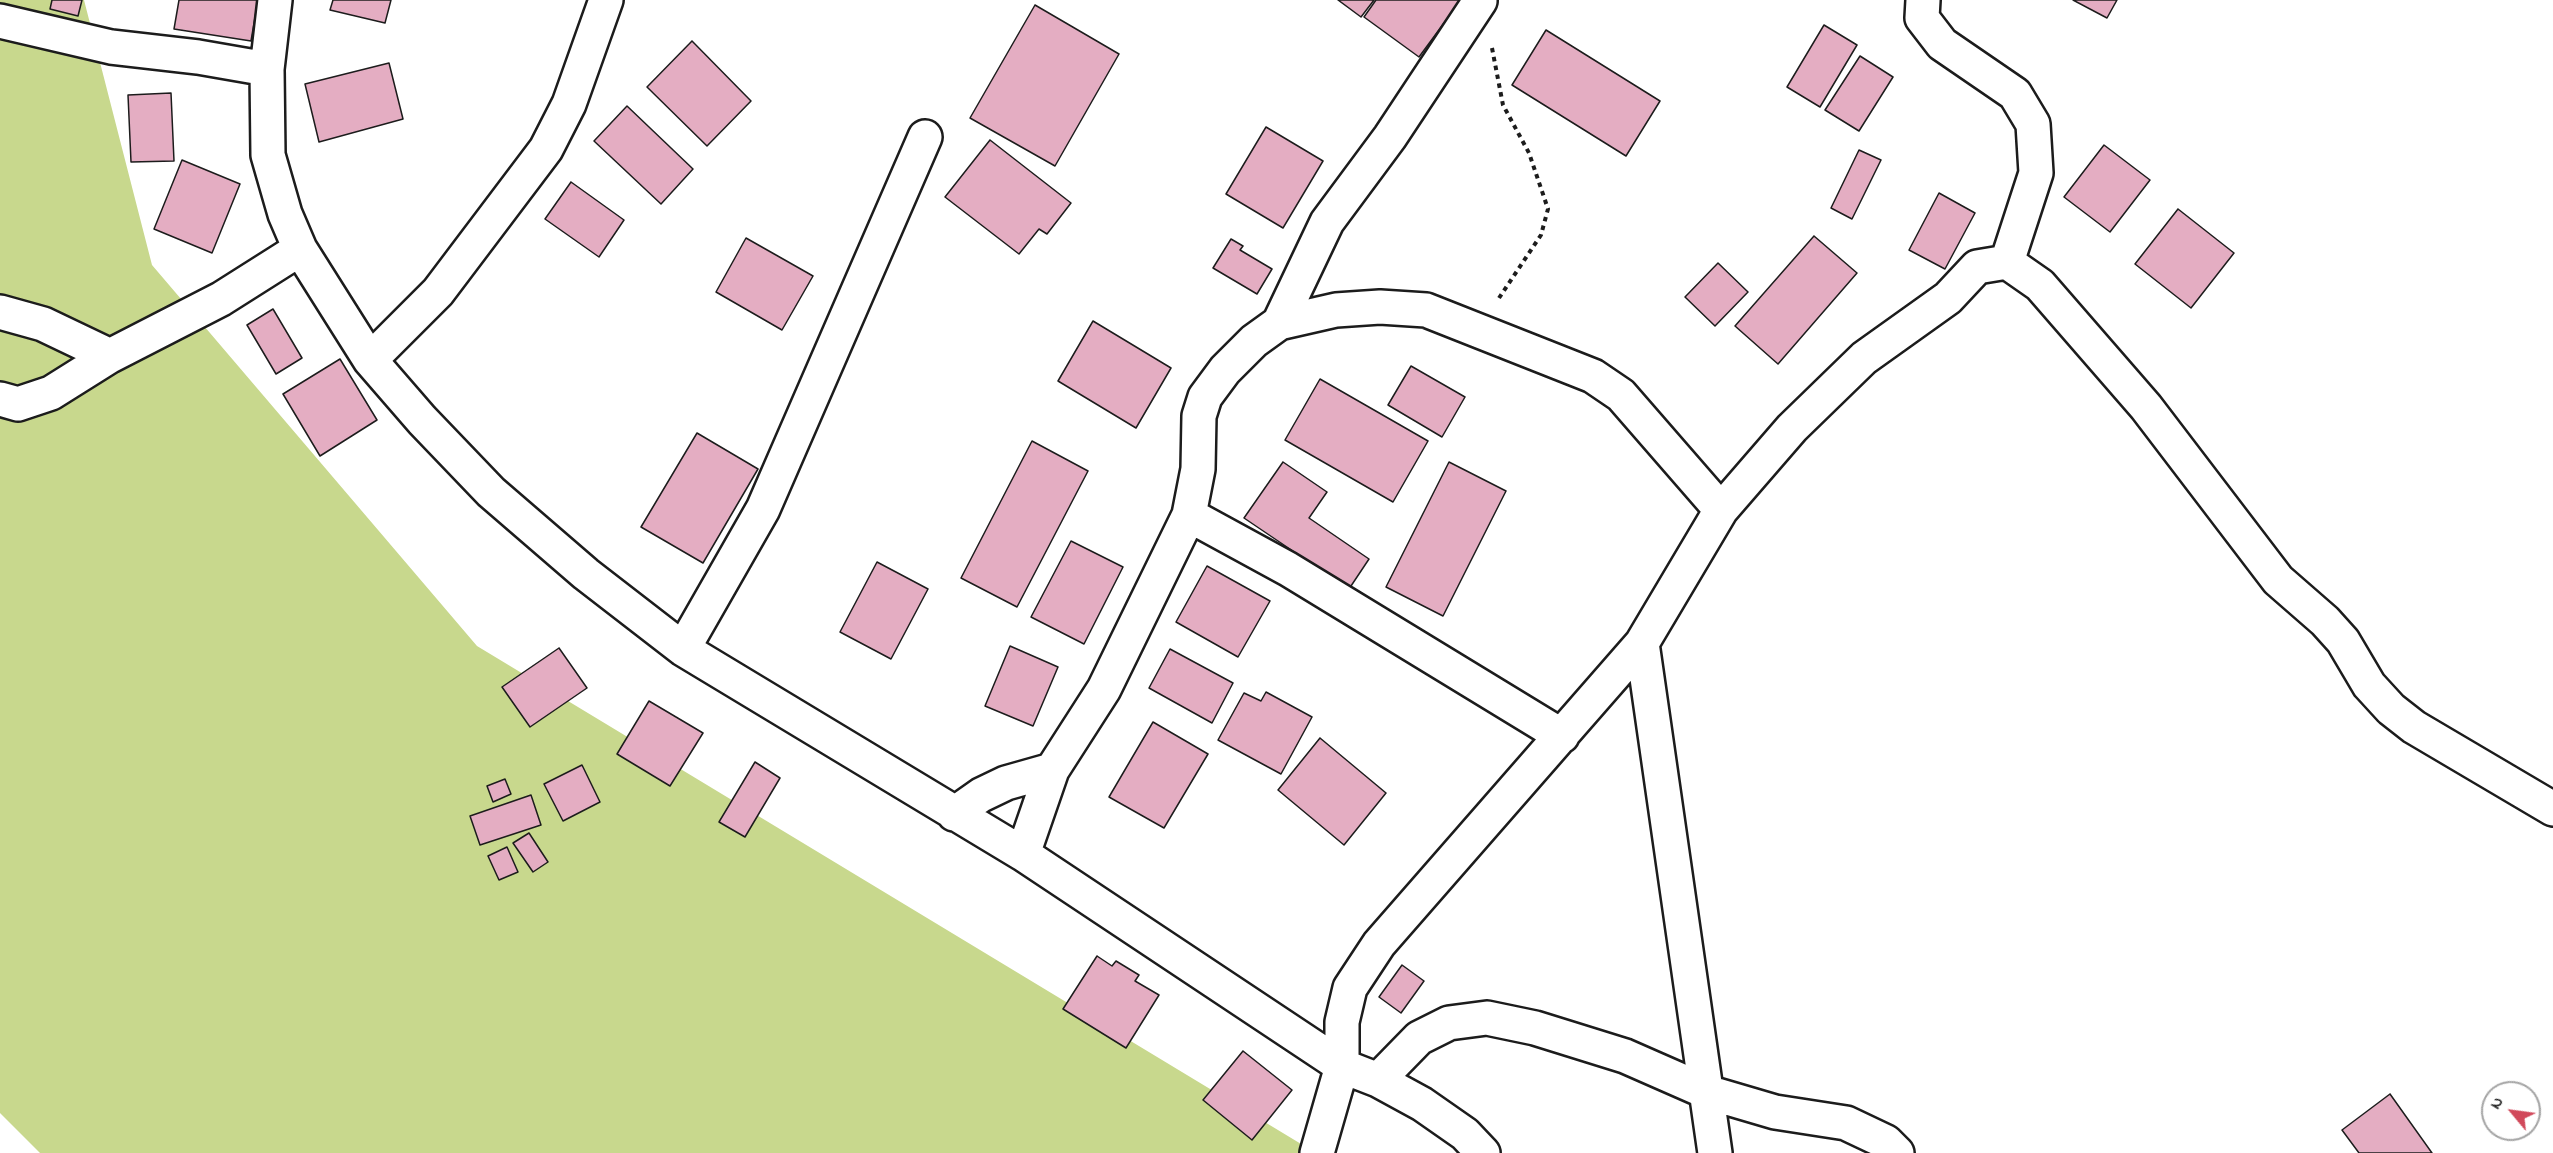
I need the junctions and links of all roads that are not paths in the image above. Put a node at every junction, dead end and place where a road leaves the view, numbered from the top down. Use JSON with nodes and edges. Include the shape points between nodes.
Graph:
{"nodes":[{"id":1,"x":275,"y":0,"type":"edge"},
{"id":2,"x":606,"y":0,"type":"edge"},
{"id":3,"x":1923,"y":0,"type":"edge"},
{"id":4,"x":1480,"y":2,"type":"road end"},
{"id":5,"x":0,"y":21,"type":"edge"},
{"id":6,"x":267,"y":69,"type":"junction"},
{"id":7,"x":925,"y":137,"type":"dead end"},
{"id":8,"x":300,"y":249,"type":"junction"},
{"id":9,"x":2007,"y":262,"type":"junction"},
{"id":10,"x":0,"y":312,"type":"edge"},
{"id":11,"x":1279,"y":323,"type":"junction"},
{"id":12,"x":110,"y":356,"type":"junction"},
{"id":13,"x":370,"y":360,"type":"junction"},
{"id":14,"x":0,"y":399,"type":"edge"},
{"id":15,"x":1721,"y":510,"type":"junction"},
{"id":16,"x":1188,"y":515,"type":"junction"},
{"id":17,"x":1642,"y":642,"type":"junction"},
{"id":18,"x":682,"y":649,"type":"junction"},
{"id":19,"x":1562,"y":736,"type":"junction"},
{"id":20,"x":1052,"y":770,"type":"junction"},
{"id":21,"x":2553,"y":809,"type":"edge"},
{"id":22,"x":954,"y":814,"type":"junction"},
{"id":23,"x":1023,"y":854,"type":"junction"},
{"id":24,"x":1342,"y":1066,"type":"junction"},
{"id":25,"x":1378,"y":1080,"type":"junction"},
{"id":26,"x":1707,"y":1092,"type":"junction"},
{"id":27,"x":1317,"y":1153,"type":"edge"},
{"id":28,"x":1483,"y":1153,"type":"edge"},
{"id":29,"x":1715,"y":1153,"type":"edge"},
{"id":30,"x":1898,"y":1153,"type":"edge"}],
"edges":[{"from":1,"to":6,"type":"street"},
{"from":2,"to":13,"type":"street","via":[[569,104],[546,149],[438,292]]},
{"from":3,"to":9,"type":"street","via":[[1922,18],[1942,44],[2015,94],[2032,123],[2036,173]]},
{"from":4,"to":11,"type":"street","via":[[1390,137],[1327,222]]},
{"from":5,"to":6,"type":"street","via":[[111,47]]},
{"from":6,"to":8,"type":"street","via":[[268,155]]},
{"from":7,"to":18,"type":"street","via":[[763,509]]},
{"from":8,"to":12,"type":"street","via":[[221,299]]},
{"from":8,"to":13,"type":"street"},
{"from":9,"to":15,"type":"street","via":[[1977,267],[1948,298],[1864,358],[1792,428]]},
{"from":9,"to":21,"type":"street","via":[[2040,285],[2146,407],[2277,580],[2343,641],[2369,685],[2391,710]]},
{"from":10,"to":12,"type":"street","via":[[43,324]]},
{"from":11,"to":15,"type":"street","via":[[1336,310],[1426,310],[1593,376],[1621,395]]},
{"from":11,"to":16,"type":"street","via":[[1225,370],[1206,398],[1199,416],[1198,469]]},
{"from":12,"to":14,"type":"street","via":[[51,393],[18,404]]},
{"from":13,"to":18,"type":"street","via":[[491,492],[586,574]]},
{"from":15,"to":17,"type":"street"},
{"from":16,"to":19,"type":"street","via":[[1288,568]]},
{"from":16,"to":20,"type":"street","via":[[1104,689]]},
{"from":17,"to":19,"type":"street"},
{"from":17,"to":26,"type":"street"},
{"from":18,"to":22,"type":"street"},
{"from":19,"to":24,"type":"street","via":[[1379,944],[1350,988],[1342,1022]]},
{"from":20,"to":22,"type":"street","via":[[1006,783]]},
{"from":20,"to":23,"type":"street"},
{"from":22,"to":23,"type":"street"},
{"from":23,"to":24,"type":"street"},
{"from":24,"to":25,"type":"street"},
{"from":24,"to":27,"type":"street"},
{"from":25,"to":26,"type":"street","via":[[1419,1038],[1449,1023],[1487,1018],[1535,1028],[1625,1056]]},
{"from":25,"to":28,"type":"street","via":[[1422,1104],[1465,1134]]},
{"from":26,"to":29,"type":"street"},
{"from":26,"to":30,"type":"street","via":[[1775,1112],[1846,1123],[1886,1142]]}]}
